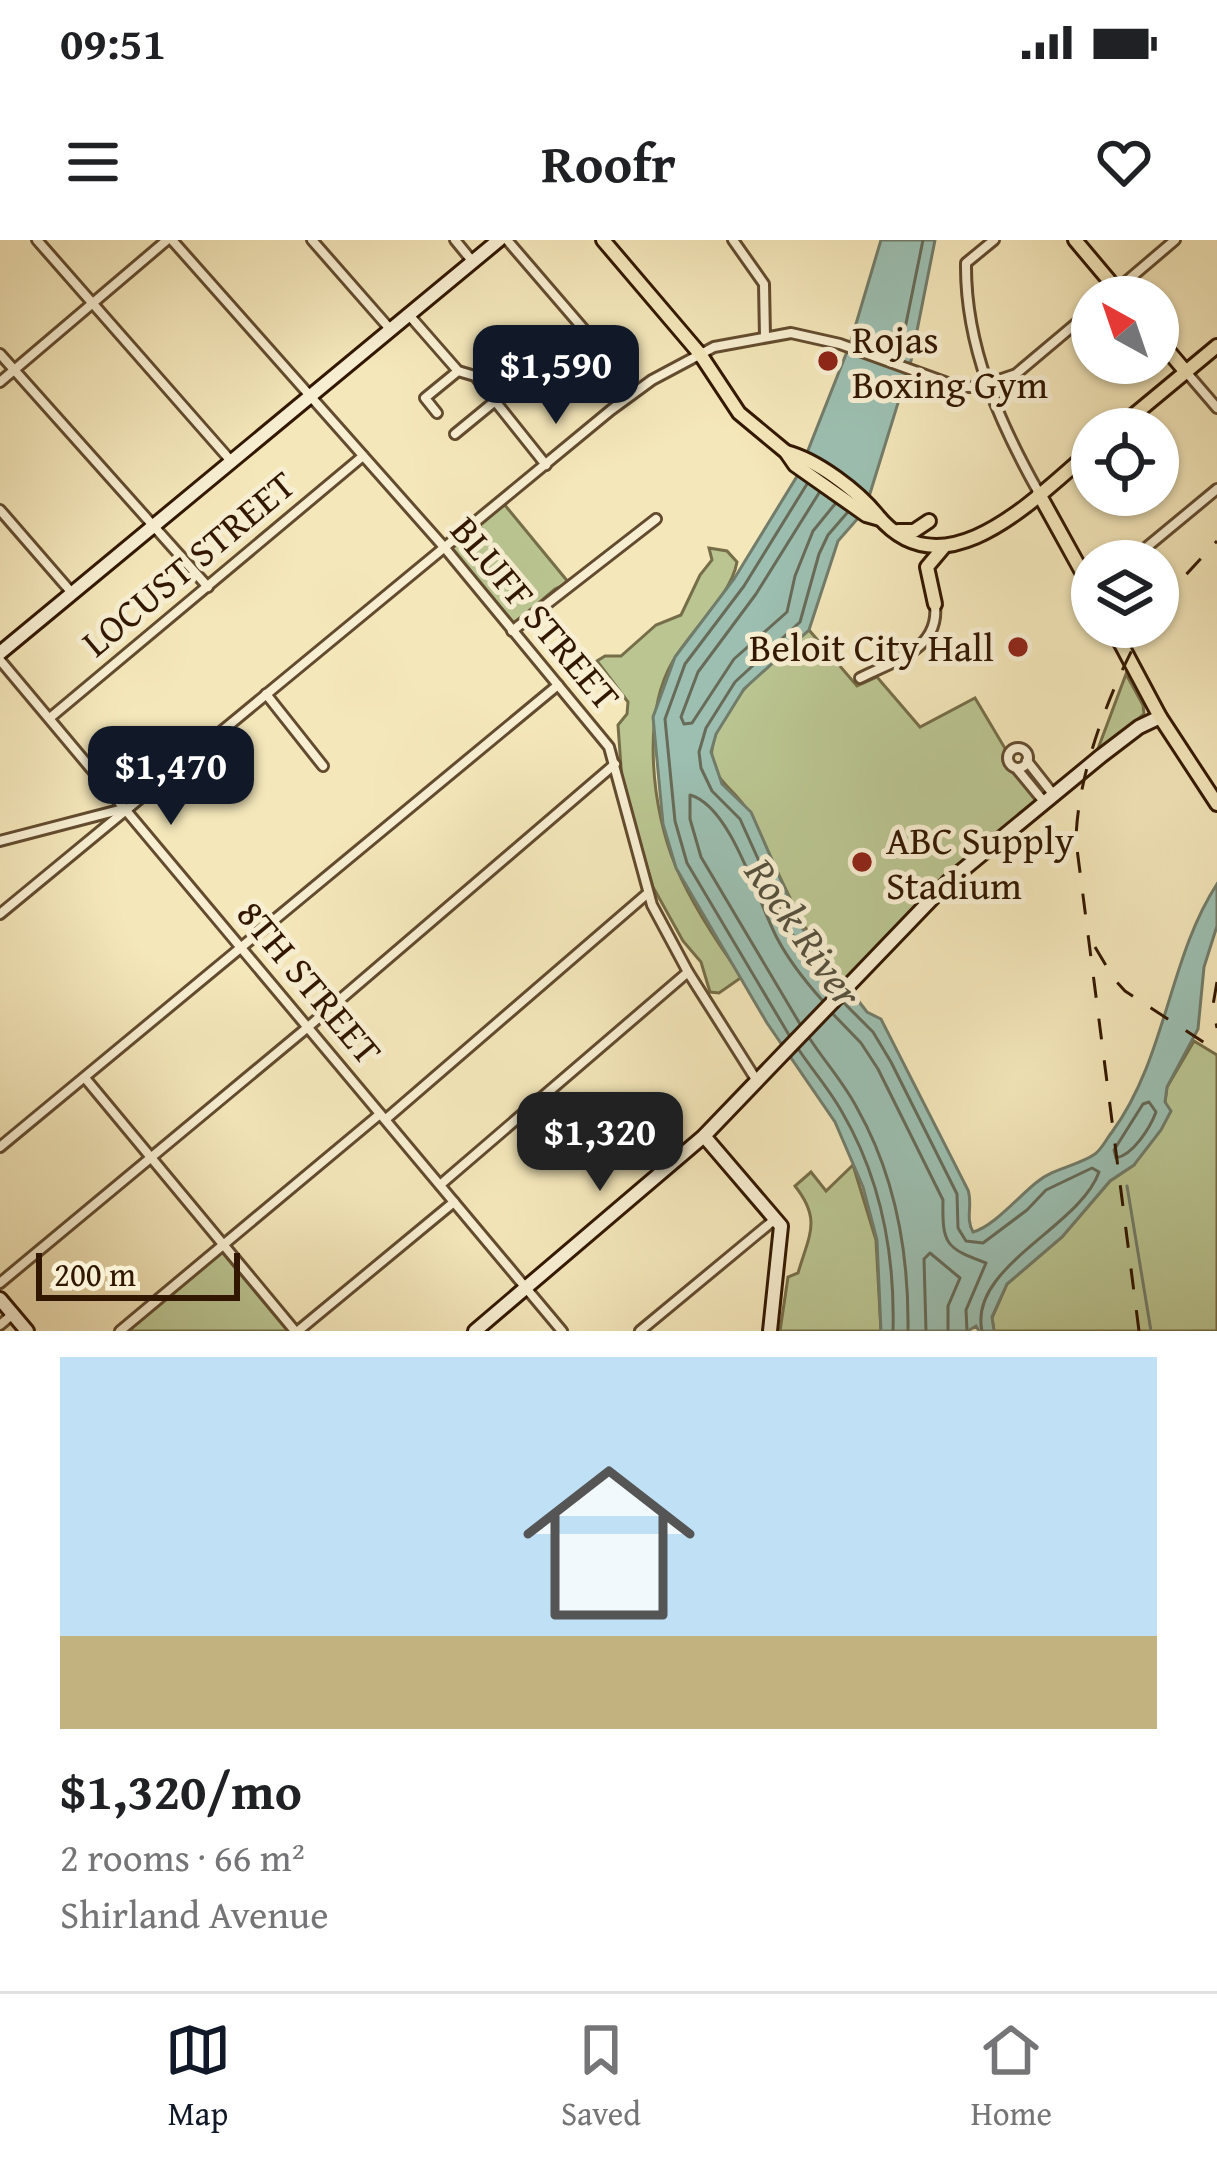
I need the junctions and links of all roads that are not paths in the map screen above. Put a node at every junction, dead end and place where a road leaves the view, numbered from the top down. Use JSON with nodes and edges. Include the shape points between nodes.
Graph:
{"nodes":[{"id":1,"x":38,"y":240,"type":"edge"},
{"id":2,"x":170,"y":240,"type":"edge"},
{"id":3,"x":312,"y":240,"type":"edge"},
{"id":4,"x":455,"y":240,"type":"edge"},
{"id":5,"x":472,"y":240,"type":"edge"},
{"id":6,"x":503,"y":240,"type":"edge"},
{"id":7,"x":603,"y":240,"type":"edge"},
{"id":8,"x":733,"y":240,"type":"edge"},
{"id":9,"x":994,"y":240,"type":"edge"},
{"id":10,"x":1075,"y":240,"type":"edge"},
{"id":11,"x":1175,"y":240,"type":"edge"},
{"id":12,"x":478,"y":258,"type":"junction"},
{"id":13,"x":1102,"y":276,"type":"edge"},
{"id":14,"x":1136,"y":276,"type":"edge"},
{"id":15,"x":94,"y":305,"type":"junction"},
{"id":16,"x":410,"y":315,"type":"junction"},
{"id":17,"x":1071,"y":328,"type":"edge"},
{"id":18,"x":391,"y":330,"type":"junction"},
{"id":19,"x":765,"y":337,"type":"junction"},
{"id":20,"x":1217,"y":346,"type":"edge"},
{"id":21,"x":0,"y":354,"type":"edge"},
{"id":22,"x":700,"y":354,"type":"junction"},
{"id":23,"x":1179,"y":364,"type":"edge"},
{"id":24,"x":14,"y":370,"type":"junction"},
{"id":25,"x":458,"y":371,"type":"junction"},
{"id":26,"x":1186,"y":372,"type":"junction"},
{"id":27,"x":0,"y":382,"type":"edge"},
{"id":28,"x":987,"y":384,"type":"junction"},
{"id":29,"x":636,"y":390,"type":"junction"},
{"id":30,"x":310,"y":396,"type":"junction"},
{"id":31,"x":494,"y":402,"type":"junction"},
{"id":32,"x":1142,"y":408,"type":"edge"},
{"id":33,"x":1217,"y":408,"type":"edge"},
{"id":34,"x":437,"y":413,"type":"dead end"},
{"id":35,"x":455,"y":434,"type":"dead end"},
{"id":36,"x":363,"y":456,"type":"junction"},
{"id":37,"x":231,"y":461,"type":"junction"},
{"id":38,"x":546,"y":465,"type":"junction"},
{"id":39,"x":1071,"y":468,"type":"edge"},
{"id":40,"x":1217,"y":490,"type":"edge"},
{"id":41,"x":1040,"y":494,"type":"junction"},
{"id":42,"x":0,"y":510,"type":"edge"},
{"id":43,"x":656,"y":519,"type":"dead end"},
{"id":44,"x":929,"y":520,"type":"dead end"},
{"id":45,"x":153,"y":526,"type":"junction"},
{"id":46,"x":895,"y":530,"type":"junction"},
{"id":47,"x":1156,"y":540,"type":"edge"},
{"id":48,"x":923,"y":545,"type":"junction"},
{"id":49,"x":444,"y":547,"type":"junction"},
{"id":50,"x":945,"y":547,"type":"junction"},
{"id":51,"x":1071,"y":551,"type":"edge"},
{"id":52,"x":208,"y":586,"type":"junction"},
{"id":53,"x":72,"y":593,"type":"junction"},
{"id":54,"x":936,"y":607,"type":"junction"},
{"id":55,"x":512,"y":631,"type":"junction"},
{"id":56,"x":1123,"y":648,"type":"edge"},
{"id":57,"x":0,"y":656,"type":"edge"},
{"id":58,"x":860,"y":678,"type":"dead end"},
{"id":59,"x":558,"y":685,"type":"junction"},
{"id":60,"x":266,"y":694,"type":"junction"},
{"id":61,"x":51,"y":717,"type":"junction"},
{"id":62,"x":1160,"y":717,"type":"junction"},
{"id":63,"x":1027,"y":761,"type":"junction"},
{"id":64,"x":615,"y":764,"type":"junction"},
{"id":65,"x":323,"y":766,"type":"dead end"},
{"id":66,"x":1016,"y":768,"type":"junction"},
{"id":67,"x":1050,"y":799,"type":"junction"},
{"id":68,"x":1217,"y":804,"type":"edge"},
{"id":69,"x":127,"y":808,"type":"junction"},
{"id":70,"x":0,"y":842,"type":"edge"},
{"id":71,"x":648,"y":893,"type":"junction"},
{"id":72,"x":0,"y":914,"type":"edge"},
{"id":73,"x":242,"y":949,"type":"junction"},
{"id":74,"x":688,"y":972,"type":"junction"},
{"id":75,"x":308,"y":1027,"type":"junction"},
{"id":76,"x":85,"y":1078,"type":"junction"},
{"id":77,"x":758,"y":1082,"type":"junction"},
{"id":78,"x":383,"y":1117,"type":"junction"},
{"id":79,"x":704,"y":1136,"type":"junction"},
{"id":80,"x":0,"y":1147,"type":"edge"},
{"id":81,"x":151,"y":1157,"type":"junction"},
{"id":82,"x":440,"y":1185,"type":"junction"},
{"id":83,"x":454,"y":1202,"type":"junction"},
{"id":84,"x":775,"y":1219,"type":"junction"},
{"id":85,"x":224,"y":1245,"type":"junction"},
{"id":86,"x":0,"y":1283,"type":"edge"},
{"id":87,"x":526,"y":1288,"type":"junction"},
{"id":88,"x":0,"y":1299,"type":"edge"},
{"id":89,"x":13,"y":1314,"type":"junction"},
{"id":90,"x":0,"y":1325,"type":"edge"},
{"id":91,"x":27,"y":1331,"type":"edge"},
{"id":92,"x":120,"y":1331,"type":"edge"},
{"id":93,"x":296,"y":1331,"type":"edge"},
{"id":94,"x":475,"y":1331,"type":"edge"},
{"id":95,"x":562,"y":1331,"type":"edge"},
{"id":96,"x":640,"y":1331,"type":"edge"},
{"id":97,"x":770,"y":1331,"type":"edge"}],
"edges":[{"from":1,"to":15,"type":"street"},
{"from":2,"to":15,"type":"street"},
{"from":2,"to":30,"type":"street","name":"BLUFF STREET"},
{"from":3,"to":18,"type":"street"},
{"from":4,"to":12,"type":"street"},
{"from":5,"to":12,"type":"street"},
{"from":6,"to":12,"type":"street"},
{"from":6,"to":29,"type":"street"},
{"from":7,"to":22,"type":"main road"},
{"from":8,"to":19,"type":"street","via":[[765,296]]},
{"from":9,"to":28,"type":"street","via":[[966,262]]},
{"from":10,"to":13,"type":"main road"},
{"from":11,"to":14,"type":"street"},
{"from":12,"to":16,"type":"street"},
{"from":15,"to":24,"type":"street"},
{"from":15,"to":37,"type":"street"},
{"from":16,"to":18,"type":"street"},
{"from":16,"to":25,"type":"street"},
{"from":17,"to":28,"type":"street","via":[[1016,374]]},
{"from":18,"to":30,"type":"street"},
{"from":19,"to":22,"type":"street"},
{"from":19,"to":28,"type":"street","via":[[806,334],[958,387]]},
{"from":20,"to":26,"type":"main road"},
{"from":21,"to":24,"type":"street"},
{"from":22,"to":29,"type":"street"},
{"from":22,"to":46,"type":"main road","via":[[736,410]]},
{"from":23,"to":26,"type":"main road"},
{"from":24,"to":27,"type":"street"},
{"from":24,"to":45,"type":"street"},
{"from":25,"to":31,"type":"street","via":[[475,376]]},
{"from":25,"to":34,"type":"street","via":[[425,398]]},
{"from":26,"to":32,"type":"main road"},
{"from":26,"to":33,"type":"street"},
{"from":28,"to":41,"type":"street"},
{"from":29,"to":38,"type":"street"},
{"from":30,"to":36,"type":"street","name":"BLUFF STREET"},
{"from":30,"to":37,"type":"street"},
{"from":31,"to":35,"type":"street"},
{"from":31,"to":38,"type":"street"},
{"from":36,"to":49,"type":"street","name":"BLUFF STREET"},
{"from":36,"to":52,"type":"street","name":"LOCUST STREET"},
{"from":37,"to":45,"type":"street"},
{"from":38,"to":49,"type":"street"},
{"from":39,"to":41,"type":"main road"},
{"from":40,"to":47,"type":"street"},
{"from":41,"to":50,"type":"main road"},
{"from":41,"to":51,"type":"main road"},
{"from":42,"to":53,"type":"street"},
{"from":43,"to":55,"type":"street"},
{"from":44,"to":46,"type":"main road","via":[[914,531]]},
{"from":45,"to":52,"type":"street"},
{"from":45,"to":53,"type":"street"},
{"from":46,"to":48,"type":"main road"},
{"from":48,"to":50,"type":"main road"},
{"from":48,"to":54,"type":"street"},
{"from":49,"to":55,"type":"street","name":"BLUFF STREET"},
{"from":49,"to":60,"type":"street"},
{"from":50,"to":54,"type":"main road","via":[[927,567]]},
{"from":52,"to":61,"type":"street","name":"LOCUST STREET"},
{"from":53,"to":57,"type":"street"},
{"from":54,"to":58,"type":"street","via":[[925,643]]},
{"from":55,"to":59,"type":"street","name":"BLUFF STREET"},
{"from":56,"to":62,"type":"main road"},
{"from":57,"to":61,"type":"street","name":"8TH STREET"},
{"from":59,"to":64,"type":"street","name":"BLUFF STREET"},
{"from":59,"to":73,"type":"street"},
{"from":60,"to":65,"type":"street"},
{"from":60,"to":69,"type":"street"},
{"from":61,"to":69,"type":"street","name":"8TH STREET"},
{"from":62,"to":67,"type":"street"},
{"from":62,"to":68,"type":"main road"},
{"from":63,"to":66,"type":"street"},
{"from":63,"to":66,"type":"street","via":[[1023,750],[1012,750]]},
{"from":63,"to":67,"type":"street"},
{"from":64,"to":71,"type":"street","name":"BLUFF STREET"},
{"from":64,"to":75,"type":"street"},
{"from":66,"to":67,"type":"street"},
{"from":67,"to":77,"type":"street","via":[[946,884]]},
{"from":69,"to":70,"type":"street"},
{"from":69,"to":72,"type":"street"},
{"from":69,"to":73,"type":"street","name":"8TH STREET"},
{"from":71,"to":74,"type":"street","name":"BLUFF STREET"},
{"from":71,"to":78,"type":"street"},
{"from":73,"to":75,"type":"street","name":"8TH STREET"},
{"from":73,"to":76,"type":"street"},
{"from":74,"to":77,"type":"street","name":"BLUFF STREET"},
{"from":74,"to":82,"type":"street"},
{"from":75,"to":78,"type":"street","name":"8TH STREET"},
{"from":75,"to":81,"type":"street"},
{"from":76,"to":80,"type":"street"},
{"from":76,"to":81,"type":"street"},
{"from":77,"to":79,"type":"street"},
{"from":78,"to":82,"type":"street","name":"8TH STREET"},
{"from":78,"to":85,"type":"street"},
{"from":79,"to":84,"type":"street"},
{"from":79,"to":87,"type":"street"},
{"from":81,"to":85,"type":"street"},
{"from":81,"to":86,"type":"street"},
{"from":82,"to":83,"type":"street","name":"8TH STREET"},
{"from":83,"to":87,"type":"street","name":"8TH STREET"},
{"from":83,"to":93,"type":"street"},
{"from":84,"to":96,"type":"street"},
{"from":84,"to":97,"type":"street","via":[[782,1241]]},
{"from":85,"to":92,"type":"street"},
{"from":85,"to":93,"type":"street"},
{"from":87,"to":94,"type":"street"},
{"from":87,"to":95,"type":"street","name":"8TH STREET"},
{"from":88,"to":89,"type":"street"},
{"from":89,"to":90,"type":"street"},
{"from":89,"to":91,"type":"street"}]}
